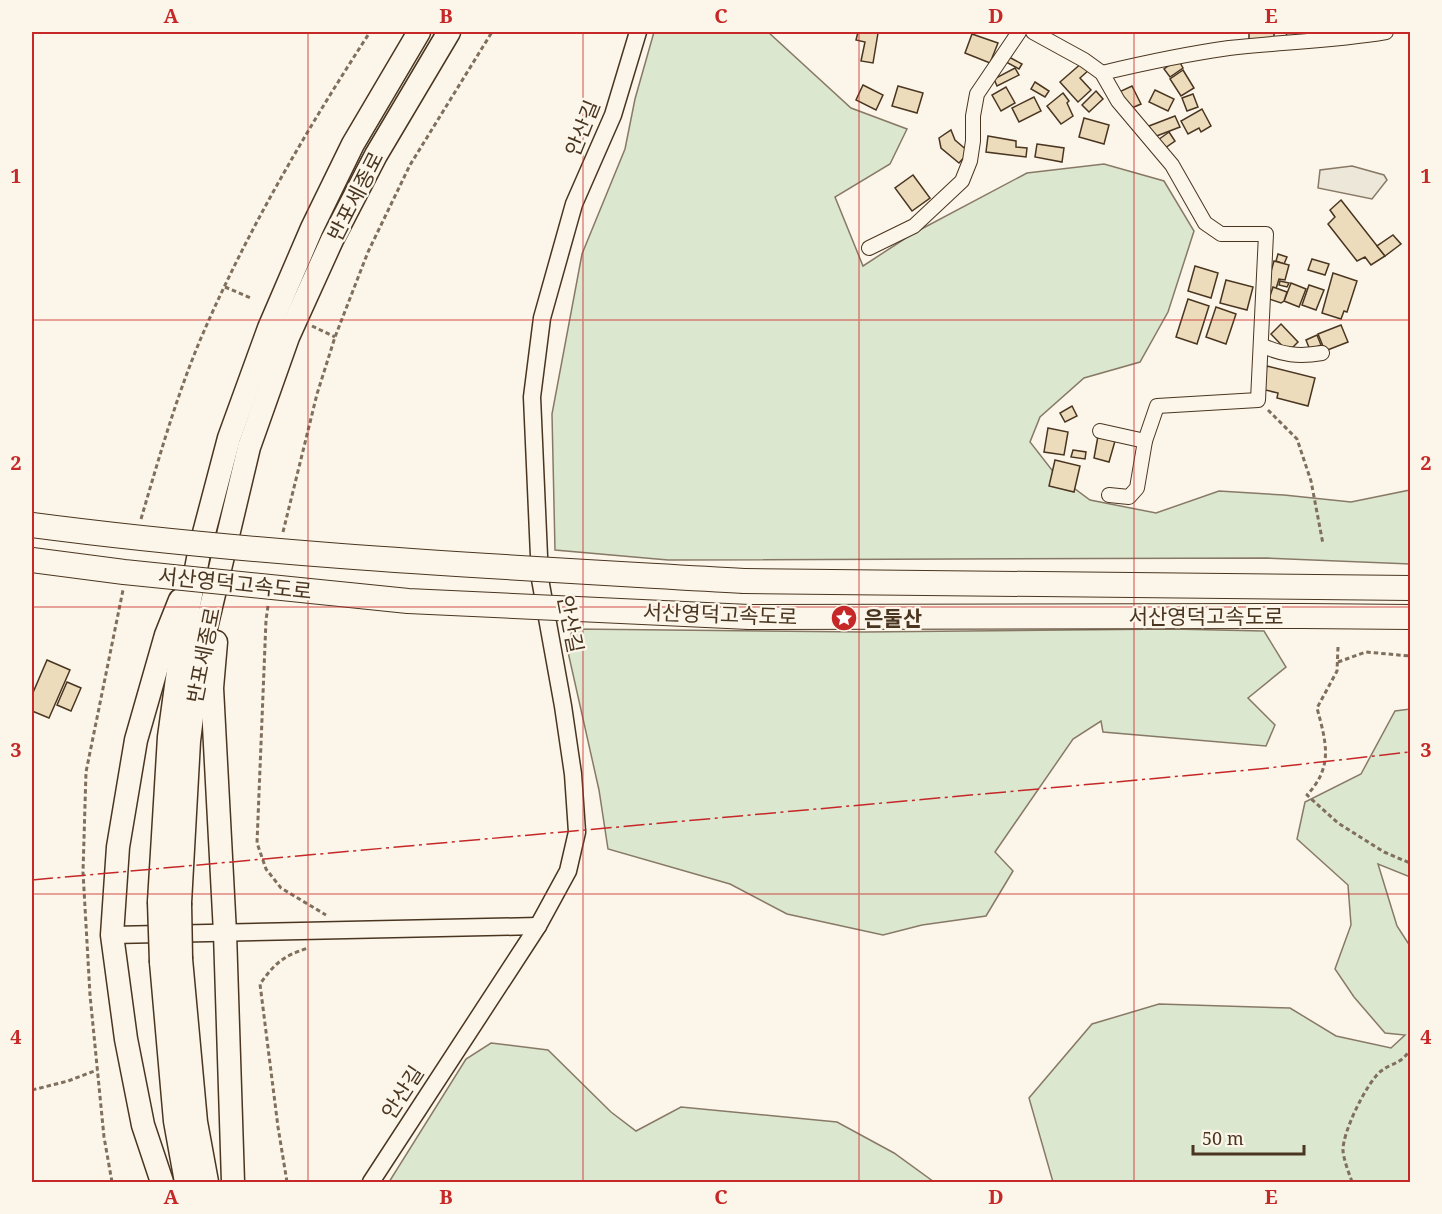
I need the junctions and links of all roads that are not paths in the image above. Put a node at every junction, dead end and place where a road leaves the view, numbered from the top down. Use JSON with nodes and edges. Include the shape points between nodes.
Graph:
{"nodes":[{"id":1,"x":419,"y":32,"type":"edge"},
{"id":2,"x":449,"y":32,"type":"edge"},
{"id":3,"x":638,"y":32,"type":"edge"},
{"id":4,"x":1019,"y":32,"type":"edge"},
{"id":5,"x":1033,"y":32,"type":"edge"},
{"id":6,"x":1386,"y":32,"type":"edge"},
{"id":7,"x":1102,"y":73,"type":"junction"},
{"id":8,"x":869,"y":248,"type":"dead end"},
{"id":9,"x":1261,"y":345,"type":"junction"},
{"id":10,"x":1322,"y":353,"type":"dead end"},
{"id":11,"x":1100,"y":431,"type":"dead end"},
{"id":12,"x":1145,"y":441,"type":"junction"},
{"id":13,"x":1109,"y":495,"type":"dead end"},
{"id":14,"x":32,"y":525,"type":"edge"},
{"id":15,"x":200,"y":548,"type":"junction"},
{"id":16,"x":224,"y":556,"type":"junction"},
{"id":17,"x":32,"y":560,"type":"edge"},
{"id":18,"x":1410,"y":588,"type":"edge"},
{"id":19,"x":1410,"y":618,"type":"edge"},
{"id":20,"x":170,"y":903,"type":"junction"},
{"id":21,"x":538,"y":926,"type":"junction"},
{"id":22,"x":225,"y":933,"type":"junction"},
{"id":23,"x":112,"y":935,"type":"junction"},
{"id":24,"x":171,"y":960,"type":"junction"},
{"id":25,"x":162,"y":1182,"type":"edge"},
{"id":26,"x":186,"y":1182,"type":"edge"},
{"id":27,"x":207,"y":1182,"type":"edge"},
{"id":28,"x":232,"y":1182,"type":"edge"},
{"id":29,"x":371,"y":1182,"type":"edge"}],
"edges":[{"from":1,"to":15,"type":"highway","name":"반포세종로","via":[[353,144],[269,328],[229,438]]},
{"from":2,"to":16,"type":"highway","name":"반포세종로","via":[[375,155],[288,337],[249,447]]},
{"from":3,"to":21,"type":"street","name":"안산길","via":[[613,115],[574,204],[542,318],[532,397],[540,579],[573,774],[577,832],[568,871]]},
{"from":4,"to":8,"type":"street","via":[[977,94],[970,161],[962,181],[914,226]]},
{"from":5,"to":7,"type":"street"},
{"from":6,"to":7,"type":"street","via":[[1230,48]]},
{"from":7,"to":9,"type":"street","via":[[1118,101],[1172,165],[1205,223],[1221,234],[1266,234]]},
{"from":9,"to":10,"type":"street","via":[[1280,354]]},
{"from":9,"to":12,"type":"street","via":[[1258,400],[1157,406]]},
{"from":11,"to":12,"type":"street"},
{"from":12,"to":13,"type":"street","via":[[1137,488],[1129,497]]},
{"from":14,"to":18,"type":"highway","name":"서산영덕고속도로","bridge":true,"via":[[124,537],[406,561],[744,581]]},
{"from":15,"to":20,"type":"highway","name":"반포세종로","via":[[169,737]]},
{"from":15,"to":23,"type":"highway","via":[[166,635],[136,740],[118,847]]},
{"from":16,"to":20,"type":"highway","name":"반포세종로","via":[[200,653]]},
{"from":16,"to":22,"type":"highway","via":[[212,688]]},
{"from":17,"to":19,"type":"highway","name":"서산영덕고속도로","bridge":true,"via":[[408,601],[749,617]]},
{"from":20,"to":24,"type":"highway","name":"반포세종로","bridge":true},
{"from":21,"to":22,"type":"street"},
{"from":21,"to":29,"type":"street","name":"안산길"},
{"from":22,"to":23,"type":"street"},
{"from":22,"to":28,"type":"highway"},
{"from":23,"to":25,"type":"highway","via":[[143,1125]]},
{"from":24,"to":26,"type":"highway","name":"반포세종로","via":[[175,1121]]},
{"from":24,"to":27,"type":"highway","name":"반포세종로"}]}
